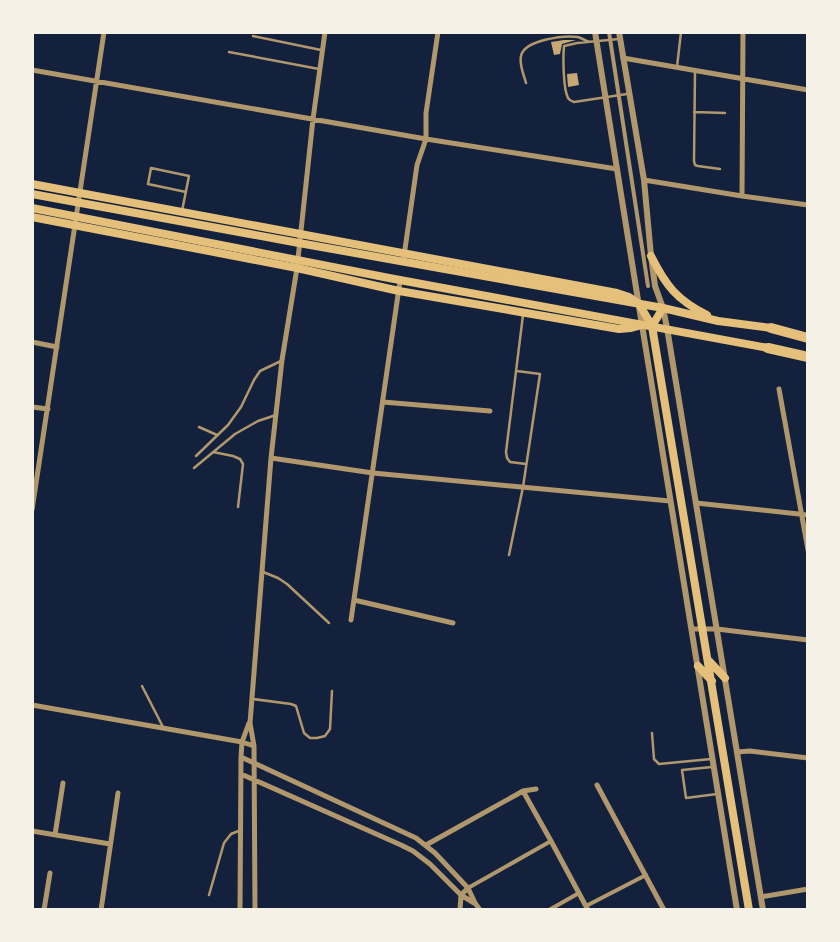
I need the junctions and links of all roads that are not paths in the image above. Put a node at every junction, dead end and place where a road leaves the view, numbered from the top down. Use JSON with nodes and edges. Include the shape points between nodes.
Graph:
{"nodes":[{"id":1,"x":104,"y":32,"type":"edge"},
{"id":2,"x":325,"y":32,"type":"edge"},
{"id":3,"x":438,"y":32,"type":"edge"},
{"id":4,"x":595,"y":32,"type":"edge"},
{"id":5,"x":609,"y":32,"type":"edge"},
{"id":6,"x":681,"y":32,"type":"edge"},
{"id":7,"x":743,"y":32,"type":"edge"},
{"id":8,"x":253,"y":36,"type":"dead end"},
{"id":9,"x":619,"y":36,"type":"edge"},
{"id":10,"x":610,"y":40,"type":"junction"},
{"id":11,"x":593,"y":42,"type":"junction"},
{"id":12,"x":323,"y":50,"type":"junction"},
{"id":13,"x":229,"y":52,"type":"dead end"},
{"id":14,"x":623,"y":58,"type":"junction"},
{"id":15,"x":676,"y":67,"type":"junction"},
{"id":16,"x":320,"y":69,"type":"junction"},
{"id":17,"x":32,"y":70,"type":"edge"},
{"id":18,"x":696,"y":70,"type":"junction"},
{"id":19,"x":742,"y":79,"type":"junction"},
{"id":20,"x":97,"y":80,"type":"junction"},
{"id":21,"x":526,"y":84,"type":"dead end"},
{"id":22,"x":808,"y":90,"type":"edge"},
{"id":23,"x":629,"y":94,"type":"junction"},
{"id":24,"x":618,"y":95,"type":"junction"},
{"id":25,"x":606,"y":97,"type":"junction"},
{"id":26,"x":694,"y":112,"type":"junction"},
{"id":27,"x":725,"y":113,"type":"dead end"},
{"id":28,"x":313,"y":119,"type":"junction"},
{"id":29,"x":426,"y":139,"type":"junction"},
{"id":30,"x":720,"y":168,"type":"dead end"},
{"id":31,"x":617,"y":169,"type":"junction"},
{"id":32,"x":644,"y":180,"type":"junction"},
{"id":33,"x":32,"y":184,"type":"edge"},
{"id":34,"x":186,"y":192,"type":"junction"},
{"id":35,"x":80,"y":193,"type":"junction"},
{"id":36,"x":32,"y":194,"type":"edge"},
{"id":37,"x":742,"y":196,"type":"junction"},
{"id":38,"x":79,"y":202,"type":"junction"},
{"id":39,"x":808,"y":206,"type":"edge"},
{"id":40,"x":32,"y":208,"type":"edge"},
{"id":41,"x":182,"y":212,"type":"junction"},
{"id":42,"x":32,"y":218,"type":"edge"},
{"id":43,"x":76,"y":222,"type":"junction"},
{"id":44,"x":300,"y":234,"type":"junction"},
{"id":45,"x":299,"y":243,"type":"junction"},
{"id":46,"x":404,"y":253,"type":"junction"},
{"id":47,"x":652,"y":256,"type":"junction"},
{"id":48,"x":403,"y":262,"type":"junction"},
{"id":49,"x":297,"y":264,"type":"junction"},
{"id":50,"x":400,"y":281,"type":"junction"},
{"id":51,"x":648,"y":286,"type":"dead end"},
{"id":52,"x":399,"y":291,"type":"junction"},
{"id":53,"x":639,"y":304,"type":"junction"},
{"id":54,"x":663,"y":308,"type":"junction"},
{"id":55,"x":524,"y":312,"type":"junction"},
{"id":56,"x":718,"y":320,"type":"junction"},
{"id":57,"x":642,"y":325,"type":"junction"},
{"id":58,"x":652,"y":326,"type":"junction"},
{"id":59,"x":667,"y":328,"type":"junction"},
{"id":60,"x":771,"y":328,"type":"junction"},
{"id":61,"x":808,"y":332,"type":"edge"},
{"id":62,"x":808,"y":338,"type":"edge"},
{"id":63,"x":32,"y":342,"type":"edge"},
{"id":64,"x":57,"y":347,"type":"junction"},
{"id":65,"x":768,"y":348,"type":"junction"},
{"id":66,"x":808,"y":353,"type":"edge"},
{"id":67,"x":808,"y":357,"type":"edge"},
{"id":68,"x":282,"y":360,"type":"junction"},
{"id":69,"x":517,"y":371,"type":"junction"},
{"id":70,"x":779,"y":389,"type":"dead end"},
{"id":71,"x":383,"y":402,"type":"junction"},
{"id":72,"x":32,"y":407,"type":"edge"},
{"id":73,"x":48,"y":409,"type":"junction"},
{"id":74,"x":490,"y":412,"type":"dead end"},
{"id":75,"x":276,"y":415,"type":"junction"},
{"id":76,"x":199,"y":427,"type":"dead end"},
{"id":77,"x":217,"y":435,"type":"junction"},
{"id":78,"x":213,"y":452,"type":"junction"},
{"id":79,"x":196,"y":456,"type":"dead end"},
{"id":80,"x":271,"y":458,"type":"junction"},
{"id":81,"x":526,"y":464,"type":"junction"},
{"id":82,"x":36,"y":468,"type":"edge"},
{"id":83,"x":194,"y":468,"type":"dead end"},
{"id":84,"x":373,"y":473,"type":"junction"},
{"id":85,"x":522,"y":487,"type":"junction"},
{"id":86,"x":670,"y":501,"type":"junction"},
{"id":87,"x":696,"y":503,"type":"junction"},
{"id":88,"x":238,"y":507,"type":"dead end"},
{"id":89,"x":32,"y":510,"type":"edge"},
{"id":90,"x":800,"y":514,"type":"junction"},
{"id":91,"x":808,"y":515,"type":"edge"},
{"id":92,"x":808,"y":550,"type":"edge"},
{"id":93,"x":509,"y":555,"type":"dead end"},
{"id":94,"x":262,"y":572,"type":"junction"},
{"id":95,"x":354,"y":600,"type":"junction"},
{"id":96,"x":351,"y":620,"type":"dead end"},
{"id":97,"x":329,"y":622,"type":"dead end"},
{"id":98,"x":453,"y":623,"type":"dead end"},
{"id":99,"x":692,"y":628,"type":"junction"},
{"id":100,"x":703,"y":629,"type":"junction"},
{"id":101,"x":717,"y":629,"type":"junction"},
{"id":102,"x":808,"y":640,"type":"edge"},
{"id":103,"x":708,"y":660,"type":"junction"},
{"id":104,"x":698,"y":666,"type":"junction"},
{"id":105,"x":725,"y":678,"type":"junction"},
{"id":106,"x":712,"y":682,"type":"junction"},
{"id":107,"x":142,"y":686,"type":"dead end"},
{"id":108,"x":332,"y":690,"type":"dead end"},
{"id":109,"x":252,"y":698,"type":"junction"},
{"id":110,"x":32,"y":706,"type":"edge"},
{"id":111,"x":250,"y":722,"type":"junction"},
{"id":112,"x":164,"y":728,"type":"junction"},
{"id":113,"x":652,"y":733,"type":"dead end"},
{"id":114,"x":242,"y":742,"type":"junction"},
{"id":115,"x":254,"y":746,"type":"junction"},
{"id":116,"x":737,"y":752,"type":"junction"},
{"id":117,"x":241,"y":757,"type":"junction"},
{"id":118,"x":713,"y":758,"type":"junction"},
{"id":119,"x":808,"y":758,"type":"edge"},
{"id":120,"x":254,"y":763,"type":"junction"},
{"id":121,"x":714,"y":766,"type":"junction"},
{"id":122,"x":241,"y":774,"type":"junction"},
{"id":123,"x":254,"y":779,"type":"junction"},
{"id":124,"x":63,"y":783,"type":"dead end"},
{"id":125,"x":597,"y":785,"type":"dead end"},
{"id":126,"x":536,"y":789,"type":"dead end"},
{"id":127,"x":523,"y":791,"type":"junction"},
{"id":128,"x":118,"y":793,"type":"dead end"},
{"id":129,"x":718,"y":794,"type":"junction"},
{"id":130,"x":241,"y":830,"type":"junction"},
{"id":131,"x":32,"y":831,"type":"edge"},
{"id":132,"x":55,"y":835,"type":"junction"},
{"id":133,"x":551,"y":841,"type":"junction"},
{"id":134,"x":110,"y":844,"type":"junction"},
{"id":135,"x":426,"y":845,"type":"junction"},
{"id":136,"x":50,"y":872,"type":"dead end"},
{"id":137,"x":646,"y":874,"type":"junction"},
{"id":138,"x":468,"y":888,"type":"junction"},
{"id":139,"x":808,"y":889,"type":"edge"},
{"id":140,"x":580,"y":893,"type":"junction"},
{"id":141,"x":210,"y":895,"type":"dead end"},
{"id":142,"x":461,"y":895,"type":"junction"},
{"id":143,"x":761,"y":897,"type":"junction"},
{"id":144,"x":474,"y":903,"type":"junction"},
{"id":145,"x":587,"y":908,"type":"edge"},
{"id":146,"x":44,"y":910,"type":"edge"},
{"id":147,"x":101,"y":910,"type":"edge"},
{"id":148,"x":240,"y":910,"type":"edge"},
{"id":149,"x":255,"y":910,"type":"edge"},
{"id":150,"x":460,"y":910,"type":"edge"},
{"id":151,"x":480,"y":910,"type":"edge"},
{"id":152,"x":549,"y":910,"type":"edge"},
{"id":153,"x":664,"y":910,"type":"edge"},
{"id":154,"x":737,"y":910,"type":"edge"},
{"id":155,"x":749,"y":910,"type":"edge"},
{"id":156,"x":763,"y":910,"type":"edge"}],
"edges":[{"from":1,"to":20,"type":"street"},
{"from":2,"to":12,"type":"street"},
{"from":3,"to":29,"type":"street","via":[[426,113]]},
{"from":4,"to":11,"type":"street"},
{"from":5,"to":10,"type":"street"},
{"from":6,"to":15,"type":"lane"},
{"from":7,"to":19,"type":"street"},
{"from":8,"to":12,"type":"lane"},
{"from":9,"to":10,"type":"lane"},
{"from":9,"to":14,"type":"street"},
{"from":10,"to":11,"type":"lane"},
{"from":10,"to":24,"type":"street"},
{"from":11,"to":21,"type":"lane","via":[[579,37],[564,37],[527,47],[521,55]]},
{"from":11,"to":25,"type":"street"},
{"from":11,"to":25,"type":"lane","via":[[564,46],[568,98],[574,102]]},
{"from":12,"to":16,"type":"street"},
{"from":13,"to":16,"type":"lane"},
{"from":14,"to":15,"type":"street"},
{"from":14,"to":23,"type":"street"},
{"from":15,"to":18,"type":"street"},
{"from":16,"to":28,"type":"street"},
{"from":17,"to":20,"type":"street"},
{"from":18,"to":19,"type":"street"},
{"from":18,"to":26,"type":"lane"},
{"from":19,"to":22,"type":"street"},
{"from":19,"to":37,"type":"street"},
{"from":20,"to":28,"type":"street"},
{"from":20,"to":35,"type":"street"},
{"from":23,"to":24,"type":"lane"},
{"from":23,"to":32,"type":"street"},
{"from":24,"to":25,"type":"lane"},
{"from":24,"to":51,"type":"street"},
{"from":25,"to":31,"type":"street"},
{"from":26,"to":27,"type":"lane"},
{"from":26,"to":30,"type":"lane","via":[[695,165]]},
{"from":28,"to":29,"type":"street"},
{"from":28,"to":44,"type":"street"},
{"from":29,"to":31,"type":"street"},
{"from":29,"to":46,"type":"street","via":[[417,165]]},
{"from":31,"to":53,"type":"street"},
{"from":32,"to":37,"type":"street"},
{"from":32,"to":47,"type":"street"},
{"from":33,"to":35,"type":"main road"},
{"from":34,"to":34,"type":"lane","via":[[189,176],[151,168],[148,184]]},
{"from":34,"to":41,"type":"lane"},
{"from":35,"to":38,"type":"street"},
{"from":35,"to":41,"type":"main road"},
{"from":36,"to":38,"type":"main road"},
{"from":37,"to":39,"type":"street"},
{"from":38,"to":43,"type":"street"},
{"from":38,"to":45,"type":"main road"},
{"from":40,"to":43,"type":"main road"},
{"from":41,"to":44,"type":"main road"},
{"from":42,"to":43,"type":"main road"},
{"from":43,"to":49,"type":"main road"},
{"from":43,"to":64,"type":"street"},
{"from":44,"to":45,"type":"street"},
{"from":44,"to":46,"type":"main road"},
{"from":45,"to":48,"type":"main road"},
{"from":45,"to":49,"type":"street"},
{"from":46,"to":48,"type":"street"},
{"from":46,"to":53,"type":"main road","via":[[617,293]]},
{"from":47,"to":54,"type":"street"},
{"from":47,"to":56,"type":"main road","via":[[676,295],[694,309]]},
{"from":48,"to":53,"type":"main road"},
{"from":49,"to":50,"type":"main road"},
{"from":49,"to":52,"type":"main road"},
{"from":49,"to":68,"type":"street"},
{"from":50,"to":52,"type":"street"},
{"from":50,"to":57,"type":"main road"},
{"from":52,"to":55,"type":"main road"},
{"from":52,"to":71,"type":"street"},
{"from":53,"to":54,"type":"main road"},
{"from":53,"to":57,"type":"street"},
{"from":53,"to":58,"type":"main road"},
{"from":54,"to":56,"type":"main road"},
{"from":54,"to":58,"type":"main road"},
{"from":54,"to":59,"type":"street"},
{"from":55,"to":57,"type":"main road","via":[[619,329]]},
{"from":55,"to":69,"type":"lane"},
{"from":56,"to":60,"type":"main road"},
{"from":57,"to":58,"type":"main road"},
{"from":57,"to":86,"type":"street"},
{"from":58,"to":59,"type":"main road"},
{"from":58,"to":100,"type":"main road"},
{"from":59,"to":65,"type":"main road"},
{"from":59,"to":87,"type":"street"},
{"from":60,"to":61,"type":"highway"},
{"from":60,"to":62,"type":"highway"},
{"from":63,"to":64,"type":"street"},
{"from":64,"to":73,"type":"street"},
{"from":65,"to":66,"type":"highway"},
{"from":65,"to":67,"type":"highway"},
{"from":68,"to":75,"type":"street"},
{"from":68,"to":77,"type":"lane","via":[[260,372],[241,407]]},
{"from":69,"to":81,"type":"lane","via":[[506,452],[510,462]]},
{"from":69,"to":81,"type":"lane","via":[[540,374]]},
{"from":70,"to":90,"type":"street"},
{"from":71,"to":74,"type":"street"},
{"from":71,"to":84,"type":"street"},
{"from":72,"to":73,"type":"street"},
{"from":73,"to":82,"type":"street"},
{"from":75,"to":78,"type":"lane","via":[[247,426]]},
{"from":75,"to":80,"type":"street"},
{"from":76,"to":77,"type":"lane"},
{"from":77,"to":79,"type":"lane"},
{"from":78,"to":83,"type":"lane"},
{"from":78,"to":88,"type":"lane","via":[[233,456],[243,464]]},
{"from":80,"to":84,"type":"street"},
{"from":80,"to":94,"type":"street"},
{"from":81,"to":85,"type":"lane"},
{"from":82,"to":89,"type":"street"},
{"from":84,"to":85,"type":"street"},
{"from":84,"to":95,"type":"street"},
{"from":85,"to":86,"type":"street"},
{"from":85,"to":93,"type":"lane"},
{"from":86,"to":99,"type":"street"},
{"from":87,"to":90,"type":"street"},
{"from":87,"to":101,"type":"street"},
{"from":90,"to":91,"type":"street"},
{"from":90,"to":92,"type":"street"},
{"from":94,"to":97,"type":"lane","via":[[283,581]]},
{"from":94,"to":109,"type":"street"},
{"from":95,"to":96,"type":"street"},
{"from":95,"to":98,"type":"street"},
{"from":99,"to":100,"type":"street"},
{"from":99,"to":104,"type":"street"},
{"from":100,"to":101,"type":"street"},
{"from":100,"to":103,"type":"main road"},
{"from":101,"to":102,"type":"street"},
{"from":101,"to":105,"type":"street"},
{"from":103,"to":105,"type":"main road"},
{"from":103,"to":106,"type":"main road"},
{"from":104,"to":106,"type":"main road"},
{"from":104,"to":118,"type":"street"},
{"from":105,"to":116,"type":"street"},
{"from":106,"to":155,"type":"main road"},
{"from":107,"to":112,"type":"lane"},
{"from":108,"to":109,"type":"lane","via":[[330,729],[325,736],[317,738],[310,738],[304,733],[296,706]]},
{"from":109,"to":111,"type":"street"},
{"from":110,"to":112,"type":"street"},
{"from":111,"to":114,"type":"street"},
{"from":111,"to":115,"type":"street"},
{"from":112,"to":114,"type":"street"},
{"from":113,"to":118,"type":"lane","via":[[654,759],[659,764]]},
{"from":114,"to":115,"type":"street"},
{"from":114,"to":117,"type":"street"},
{"from":115,"to":120,"type":"street"},
{"from":116,"to":119,"type":"street"},
{"from":116,"to":143,"type":"street"},
{"from":117,"to":120,"type":"street"},
{"from":117,"to":122,"type":"street"},
{"from":118,"to":121,"type":"street"},
{"from":120,"to":123,"type":"street"},
{"from":120,"to":135,"type":"street"},
{"from":121,"to":129,"type":"street"},
{"from":121,"to":129,"type":"lane","via":[[682,770],[686,798]]},
{"from":122,"to":123,"type":"street"},
{"from":122,"to":130,"type":"street"},
{"from":123,"to":142,"type":"street","via":[[401,844],[430,864]]},
{"from":123,"to":149,"type":"street"},
{"from":124,"to":132,"type":"street"},
{"from":125,"to":137,"type":"street"},
{"from":126,"to":127,"type":"street"},
{"from":127,"to":133,"type":"street"},
{"from":127,"to":135,"type":"street"},
{"from":128,"to":134,"type":"street"},
{"from":129,"to":154,"type":"street"},
{"from":130,"to":141,"type":"lane","via":[[231,834],[224,843]]},
{"from":130,"to":148,"type":"street"},
{"from":131,"to":132,"type":"street"},
{"from":132,"to":134,"type":"street"},
{"from":133,"to":138,"type":"street"},
{"from":133,"to":140,"type":"street"},
{"from":134,"to":147,"type":"street"},
{"from":135,"to":138,"type":"street"},
{"from":136,"to":146,"type":"street"},
{"from":137,"to":145,"type":"street"},
{"from":137,"to":153,"type":"street"},
{"from":138,"to":142,"type":"street"},
{"from":138,"to":144,"type":"street"},
{"from":139,"to":143,"type":"street"},
{"from":140,"to":145,"type":"street"},
{"from":140,"to":152,"type":"street"},
{"from":142,"to":144,"type":"street"},
{"from":142,"to":150,"type":"street"},
{"from":143,"to":156,"type":"street"},
{"from":144,"to":151,"type":"street"}]}
